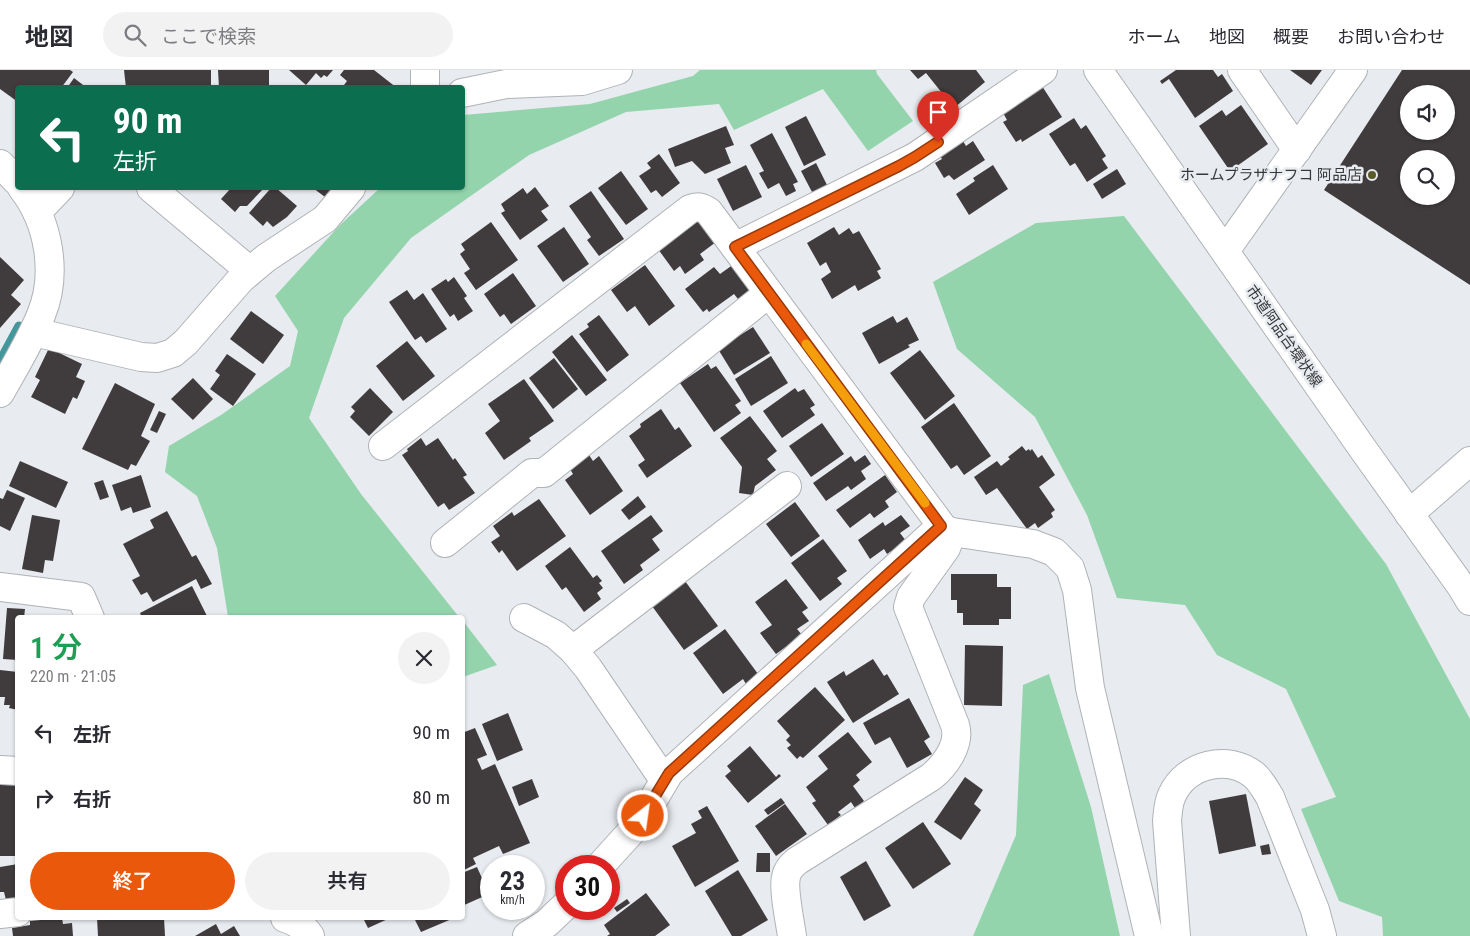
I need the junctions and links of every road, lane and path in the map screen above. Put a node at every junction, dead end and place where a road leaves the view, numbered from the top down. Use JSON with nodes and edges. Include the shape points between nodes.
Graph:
{"nodes":[{"id":1,"x":425,"y":70,"type":"edge"},
{"id":2,"x":618,"y":70,"type":"edge"},
{"id":3,"x":1043,"y":70,"type":"edge"},
{"id":4,"x":1098,"y":70,"type":"edge"},
{"id":5,"x":1242,"y":70,"type":"edge"},
{"id":6,"x":1353,"y":70,"type":"edge"},
{"id":7,"x":425,"y":85,"type":"edge"},
{"id":8,"x":465,"y":92,"type":"edge"},
{"id":9,"x":1297,"y":150,"type":"junction"},
{"id":10,"x":0,"y":164,"type":"edge"},
{"id":11,"x":15,"y":179,"type":"edge"},
{"id":12,"x":24,"y":190,"type":"edge"},
{"id":13,"x":58,"y":190,"type":"edge"},
{"id":14,"x":153,"y":190,"type":"edge"},
{"id":15,"x":349,"y":190,"type":"edge"},
{"id":16,"x":37,"y":212,"type":"junction"},
{"id":17,"x":735,"y":247,"type":"junction"},
{"id":18,"x":1225,"y":251,"type":"junction"},
{"id":19,"x":250,"y":271,"type":"junction"},
{"id":20,"x":769,"y":293,"type":"junction"},
{"id":21,"x":34,"y":332,"type":"junction"},
{"id":22,"x":0,"y":394,"type":"edge"},
{"id":23,"x":383,"y":446,"type":"dead end"},
{"id":24,"x":1470,"y":461,"type":"edge"},
{"id":25,"x":787,"y":486,"type":"dead end"},
{"id":26,"x":1409,"y":514,"type":"junction"},
{"id":27,"x":946,"y":529,"type":"junction"},
{"id":28,"x":445,"y":543,"type":"dead end"},
{"id":29,"x":0,"y":587,"type":"edge"},
{"id":30,"x":1470,"y":601,"type":"edge"},
{"id":31,"x":89,"y":615,"type":"edge"},
{"id":32,"x":524,"y":618,"type":"dead end"},
{"id":33,"x":573,"y":650,"type":"junction"},
{"id":34,"x":0,"y":770,"type":"edge"},
{"id":35,"x":15,"y":771,"type":"edge"},
{"id":36,"x":664,"y":780,"type":"junction"},
{"id":37,"x":610,"y":855,"type":"edge"},
{"id":38,"x":15,"y":912,"type":"edge"},
{"id":39,"x":0,"y":914,"type":"edge"},
{"id":40,"x":555,"y":915,"type":"edge"},
{"id":41,"x":527,"y":936,"type":"edge"},
{"id":42,"x":792,"y":936,"type":"edge"},
{"id":43,"x":1149,"y":936,"type":"edge"},
{"id":44,"x":1176,"y":936,"type":"edge"},
{"id":45,"x":1322,"y":936,"type":"edge"}],
"edges":[{"from":1,"to":7,"type":"street"},
{"from":2,"to":8,"type":"street","via":[[582,81],[506,84]]},
{"from":3,"to":17,"type":"street","via":[[915,157]]},
{"from":4,"to":18,"type":"street","name":"市道阿品台環状線"},
{"from":5,"to":9,"type":"street"},
{"from":6,"to":9,"type":"street"},
{"from":9,"to":18,"type":"street"},
{"from":10,"to":11,"type":"street"},
{"from":12,"to":16,"type":"street"},
{"from":13,"to":16,"type":"street"},
{"from":14,"to":19,"type":"street"},
{"from":15,"to":19,"type":"street","via":[[324,218]]},
{"from":16,"to":21,"type":"street","via":[[47,240],[50,264],[48,289]]},
{"from":17,"to":20,"type":"street"},
{"from":17,"to":23,"type":"street","via":[[709,212],[697,206],[690,209]]},
{"from":18,"to":26,"type":"street","name":"市道阿品台環状線"},
{"from":19,"to":21,"type":"street","via":[[186,342],[173,353],[157,358]]},
{"from":20,"to":27,"type":"street"},
{"from":20,"to":28,"type":"street","via":[[544,472],[532,473]]},
{"from":21,"to":22,"type":"street"},
{"from":24,"to":26,"type":"street"},
{"from":25,"to":33,"type":"street"},
{"from":26,"to":30,"type":"street","name":"市道阿品台環状線"},
{"from":27,"to":36,"type":"street"},
{"from":27,"to":42,"type":"street","via":[[946,548],[911,597],[908,607],[955,725],[957,739],[942,767],[931,777],[790,867],[785,886]]},
{"from":27,"to":43,"type":"street","via":[[1033,544],[1054,552],[1070,568],[1077,590],[1090,688]]},
{"from":29,"to":31,"type":"street","via":[[81,597]]},
{"from":32,"to":33,"type":"street","via":[[556,635]]},
{"from":33,"to":36,"type":"street"},
{"from":34,"to":35,"type":"street"},
{"from":36,"to":37,"type":"street","via":[[640,822]]},
{"from":38,"to":39,"type":"street"},
{"from":40,"to":41,"type":"street"},
{"from":44,"to":45,"type":"street","via":[[1167,821],[1172,794],[1189,773],[1201,767],[1229,764],[1254,775],[1270,797],[1316,910]]}]}
